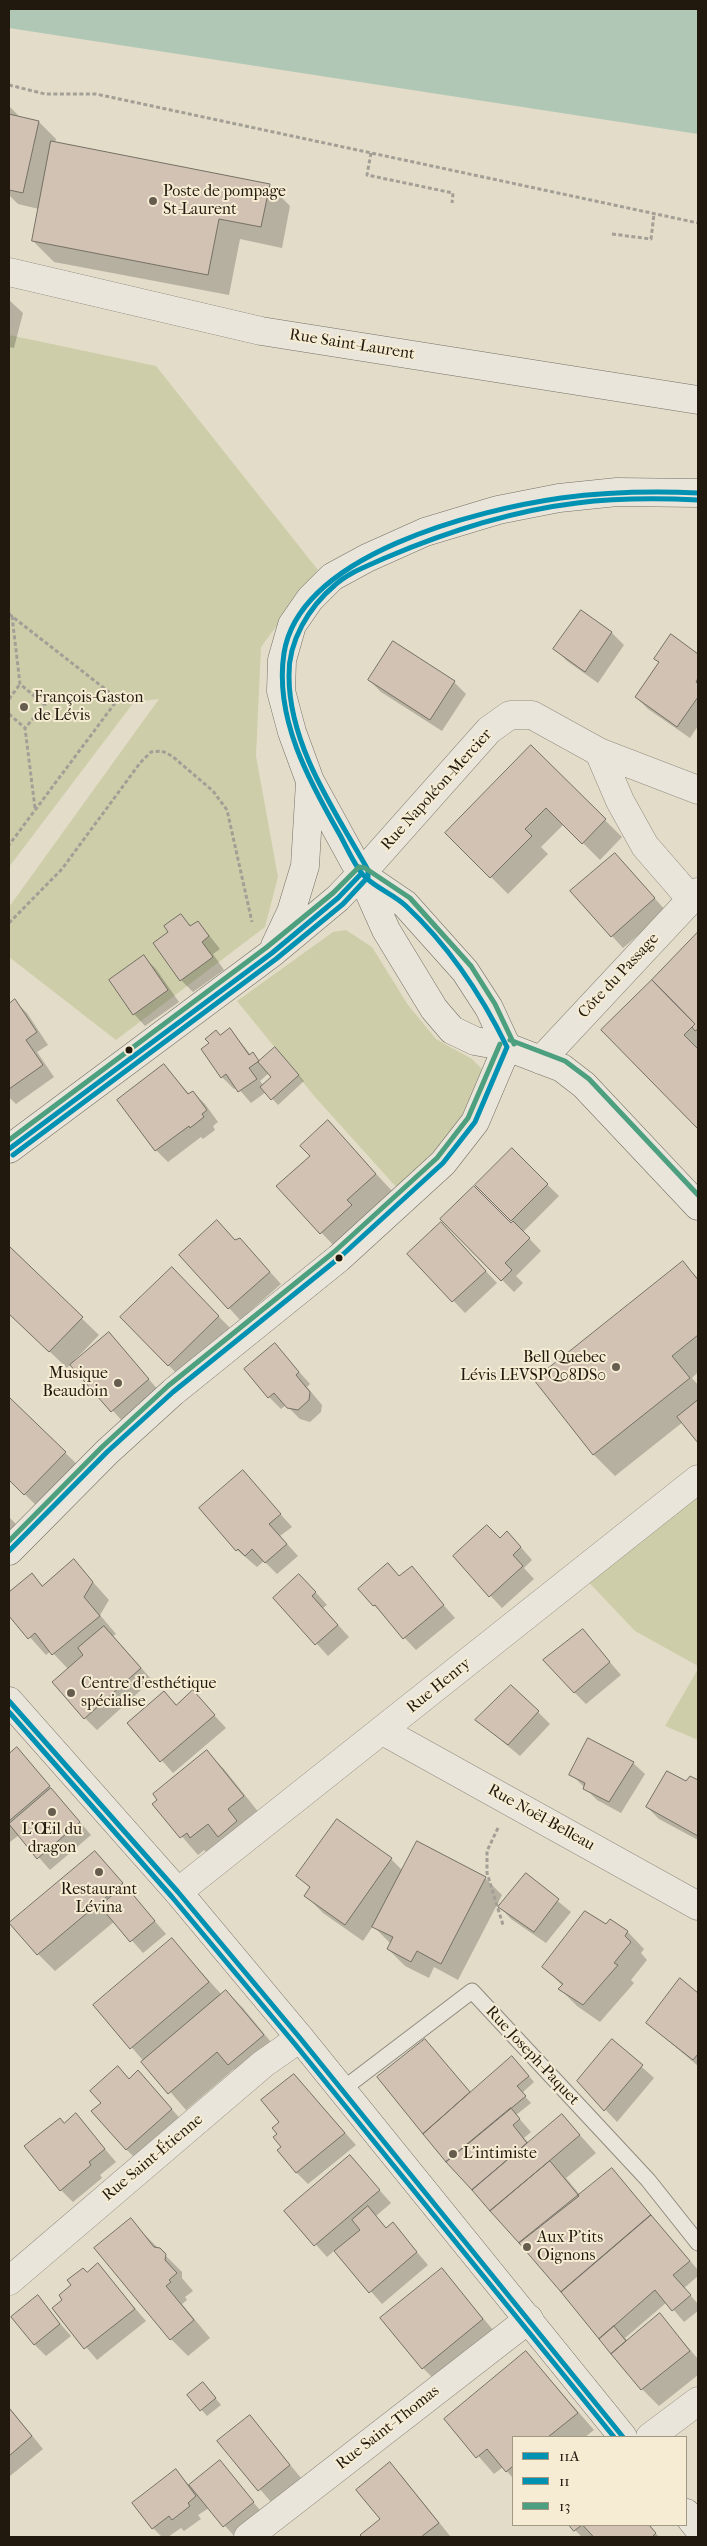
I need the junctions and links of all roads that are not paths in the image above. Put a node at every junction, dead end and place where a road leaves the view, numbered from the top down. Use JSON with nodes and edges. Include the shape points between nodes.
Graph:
{"nodes":[{"id":1,"x":9,"y":272,"type":"edge"},
{"id":2,"x":698,"y":400,"type":"edge"},
{"id":3,"x":698,"y":493,"type":"edge"},
{"id":4,"x":599,"y":752,"type":"junction"},
{"id":5,"x":310,"y":781,"type":"junction"},
{"id":6,"x":698,"y":790,"type":"edge"},
{"id":7,"x":362,"y":874,"type":"junction"},
{"id":8,"x":695,"y":895,"type":"edge"},
{"id":9,"x":272,"y":953,"type":"junction"},
{"id":10,"x":507,"y":1047,"type":"junction"},
{"id":11,"x":541,"y":1060,"type":"junction"},
{"id":12,"x":9,"y":1150,"type":"edge"},
{"id":13,"x":698,"y":1206,"type":"edge"},
{"id":14,"x":698,"y":1479,"type":"edge"},
{"id":15,"x":9,"y":1552,"type":"edge"},
{"id":16,"x":9,"y":1701,"type":"edge"},
{"id":17,"x":383,"y":1730,"type":"junction"},
{"id":18,"x":178,"y":1892,"type":"junction"},
{"id":19,"x":698,"y":1906,"type":"edge"},
{"id":20,"x":300,"y":2038,"type":"junction"},
{"id":21,"x":342,"y":2089,"type":"junction"},
{"id":22,"x":698,"y":2243,"type":"edge"},
{"id":23,"x":9,"y":2281,"type":"edge"},
{"id":24,"x":529,"y":2319,"type":"junction"},
{"id":25,"x":698,"y":2401,"type":"edge"},
{"id":26,"x":621,"y":2436,"type":"edge"},
{"id":27,"x":651,"y":2436,"type":"edge"},
{"id":28,"x":687,"y":2514,"type":"edge"},
{"id":29,"x":698,"y":2528,"type":"edge"},
{"id":30,"x":248,"y":2537,"type":"edge"}],
"edges":[{"from":1,"to":2,"type":"street","name":"Rue Saint-Laurent","via":[[261,331]]},
{"from":3,"to":5,"type":"street","via":[[617,492],[559,498],[498,510],[425,532],[332,577],[310,599],[292,625],[282,660],[281,690]]},
{"from":4,"to":6,"type":"street","name":"Rue Napoléon-Mercier"},
{"from":4,"to":7,"type":"street","name":"Rue Napoléon-Mercier","via":[[532,715],[510,715],[489,730]]},
{"from":4,"to":8,"type":"street","via":[[620,801],[645,846]]},
{"from":5,"to":7,"type":"street"},
{"from":5,"to":9,"type":"street","via":[[305,866],[291,912]]},
{"from":7,"to":9,"type":"street","name":"Rue Napoléon-Mercier"},
{"from":7,"to":10,"type":"street","via":[[405,904],[465,971],[489,1008]]},
{"from":7,"to":10,"type":"street","via":[[386,930],[434,1009],[452,1030],[476,1041]]},
{"from":8,"to":11,"type":"street","name":"Côte du Passage"},
{"from":9,"to":12,"type":"street","name":"Rue Napoléon-Mercier"},
{"from":10,"to":11,"type":"street"},
{"from":10,"to":15,"type":"street","via":[[474,1122],[444,1163],[339,1258],[173,1392],[106,1452]]},
{"from":11,"to":13,"type":"street","via":[[562,1068],[584,1086]]},
{"from":14,"to":17,"type":"street","name":"Rue Henry"},
{"from":16,"to":18,"type":"street"},
{"from":17,"to":18,"type":"street","name":"Rue Henry"},
{"from":17,"to":19,"type":"street","name":"Rue Noël-Belleau"},
{"from":18,"to":20,"type":"street"},
{"from":20,"to":21,"type":"street"},
{"from":20,"to":23,"type":"street","name":"Rue Saint-Étienne","via":[[263,2064]]},
{"from":21,"to":22,"type":"lane","name":"Rue Joseph-Paquet","via":[[472,1992],[648,2180]]},
{"from":21,"to":24,"type":"street"},
{"from":24,"to":26,"type":"street"},
{"from":24,"to":30,"type":"street","name":"Rue Saint-Thomas"},
{"from":25,"to":27,"type":"street"},
{"from":28,"to":29,"type":"street"}]}
